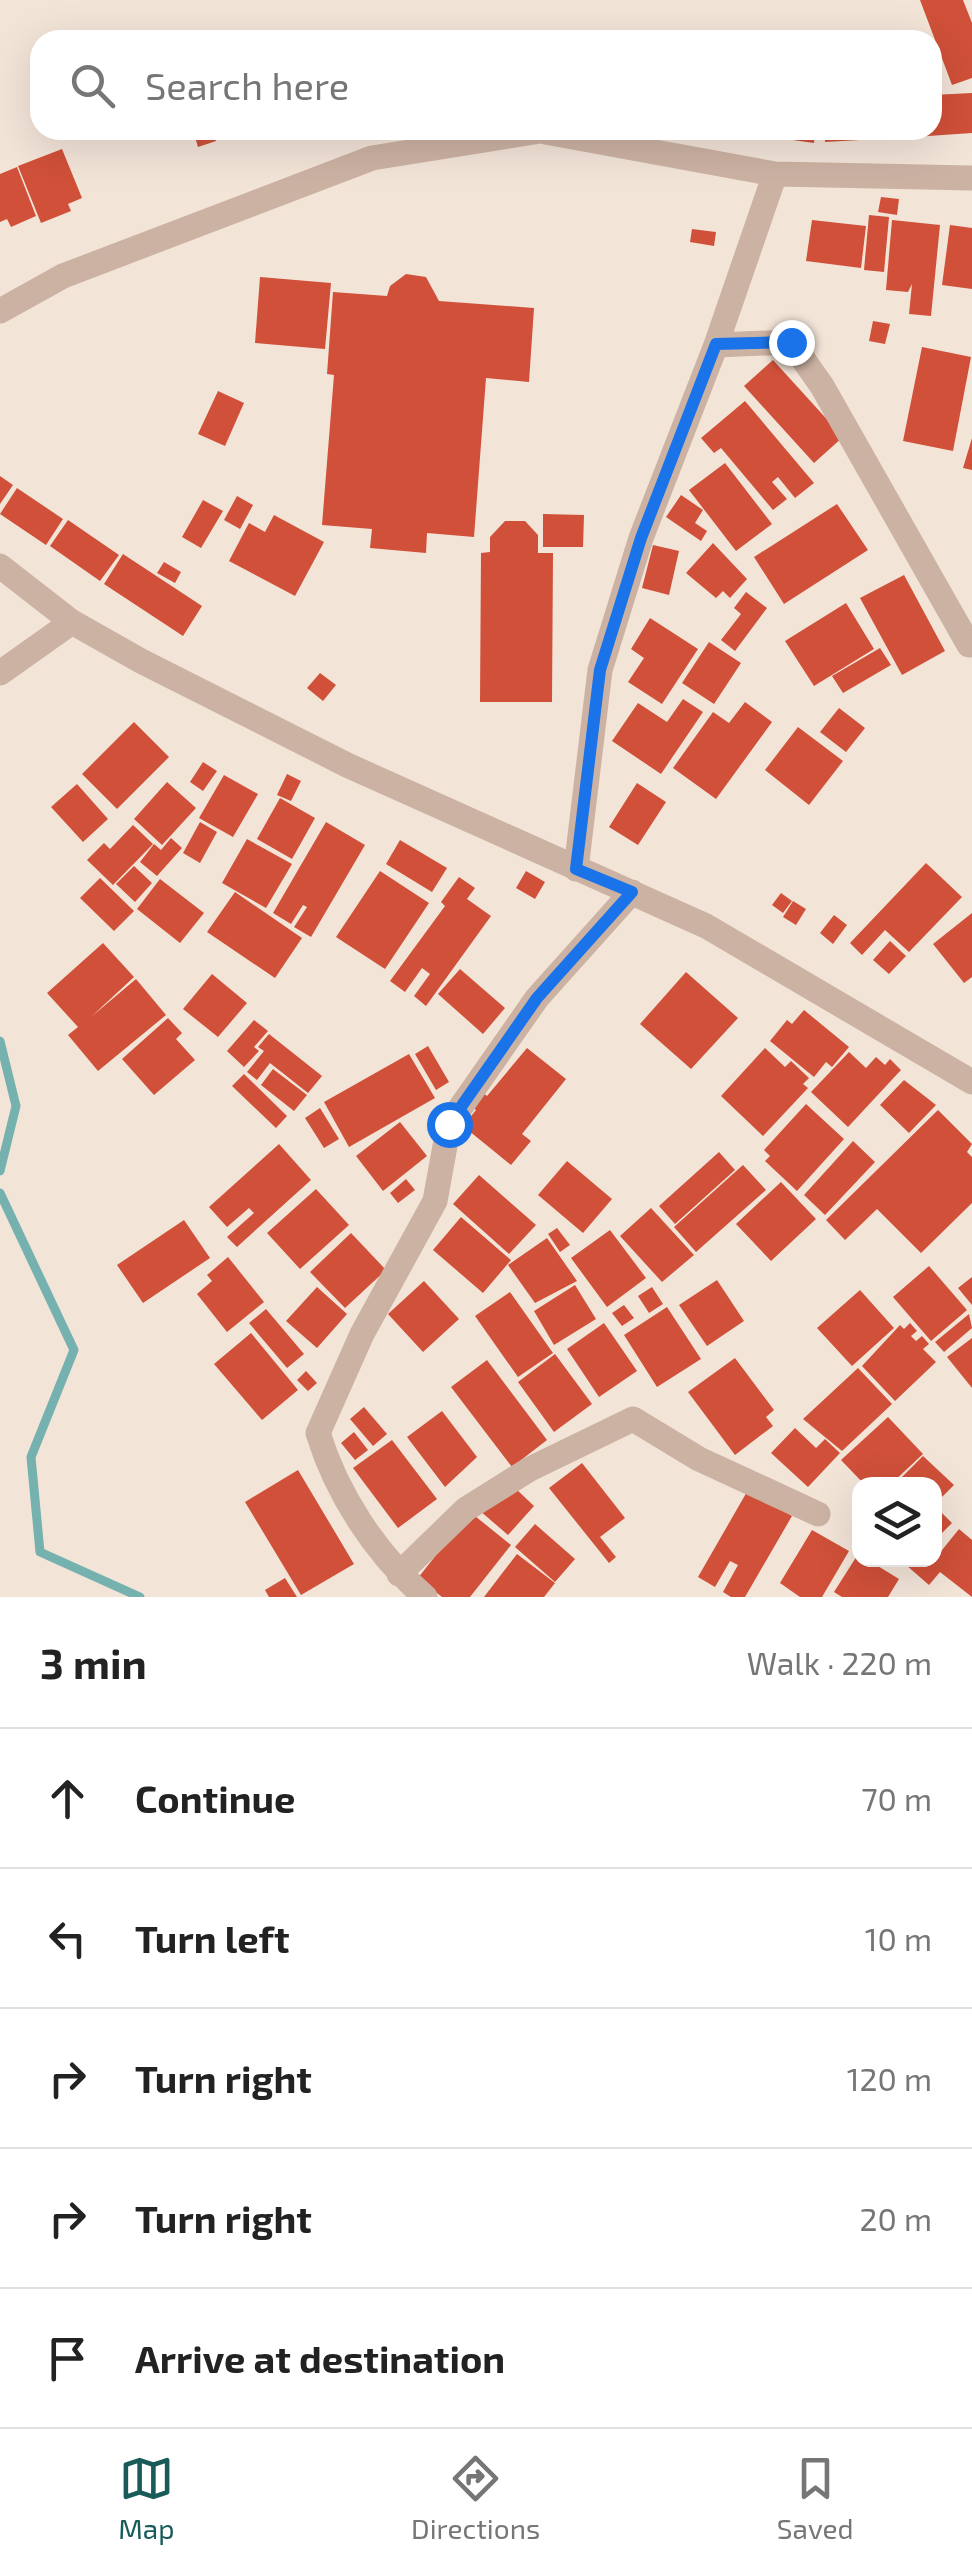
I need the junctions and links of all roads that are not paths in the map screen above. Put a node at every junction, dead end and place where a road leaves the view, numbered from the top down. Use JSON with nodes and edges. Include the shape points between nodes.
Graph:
{"nodes":[{"id":1,"x":484,"y":140,"type":"edge"},
{"id":2,"x":589,"y":140,"type":"edge"},
{"id":3,"x":775,"y":174,"type":"junction"},
{"id":4,"x":972,"y":178,"type":"edge"},
{"id":5,"x":0,"y":311,"type":"edge"},
{"id":6,"x":716,"y":344,"type":"junction"},
{"id":7,"x":0,"y":566,"type":"edge"},
{"id":8,"x":72,"y":622,"type":"junction"},
{"id":9,"x":969,"y":645,"type":"dead end"},
{"id":10,"x":0,"y":673,"type":"edge"},
{"id":11,"x":576,"y":869,"type":"junction"},
{"id":12,"x":632,"y":892,"type":"junction"},
{"id":13,"x":972,"y":1082,"type":"edge"},
{"id":14,"x":818,"y":1514,"type":"dead end"},
{"id":15,"x":399,"y":1574,"type":"junction"},
{"id":16,"x":425,"y":1597,"type":"edge"}],
"edges":[{"from":1,"to":5,"type":"street","via":[[372,158],[63,276]]},
{"from":2,"to":3,"type":"street"},
{"from":3,"to":4,"type":"street"},
{"from":3,"to":6,"type":"street"},
{"from":6,"to":9,"type":"street","via":[[791,342]]},
{"from":6,"to":11,"type":"street","via":[[641,538],[600,670]]},
{"from":7,"to":8,"type":"street"},
{"from":8,"to":10,"type":"street"},
{"from":8,"to":11,"type":"street","via":[[347,765]]},
{"from":11,"to":12,"type":"street"},
{"from":12,"to":13,"type":"street","via":[[706,926]]},
{"from":12,"to":15,"type":"street","via":[[537,998],[449,1124],[435,1201],[362,1334],[318,1433],[329,1470]]},
{"from":14,"to":15,"type":"street","via":[[699,1459],[633,1419],[466,1509]]},
{"from":15,"to":16,"type":"street"}]}
